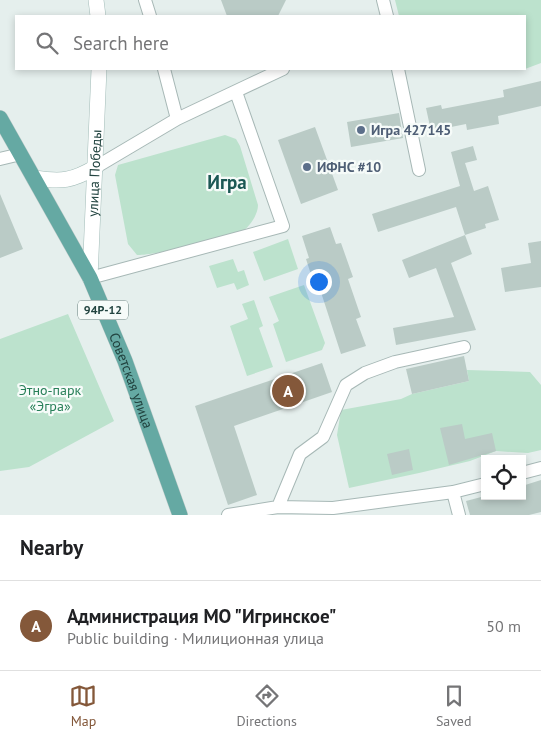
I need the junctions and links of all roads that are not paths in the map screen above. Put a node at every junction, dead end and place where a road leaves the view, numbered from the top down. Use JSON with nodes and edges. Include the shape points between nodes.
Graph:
{"nodes":[{"id":1,"x":96,"y":0,"type":"edge"},
{"id":2,"x":145,"y":0,"type":"edge"},
{"id":3,"x":384,"y":0,"type":"edge"},
{"id":4,"x":98,"y":15,"type":"edge"},
{"id":5,"x":150,"y":15,"type":"edge"},
{"id":6,"x":387,"y":15,"type":"edge"},
{"id":7,"x":98,"y":70,"type":"edge"},
{"id":8,"x":164,"y":70,"type":"edge"},
{"id":9,"x":281,"y":70,"type":"edge"},
{"id":10,"x":398,"y":70,"type":"edge"},
{"id":11,"x":236,"y":92,"type":"junction"},
{"id":12,"x":0,"y":118,"type":"edge"},
{"id":13,"x":177,"y":118,"type":"junction"},
{"id":14,"x":21,"y":154,"type":"junction"},
{"id":15,"x":0,"y":159,"type":"edge"},
{"id":16,"x":96,"y":167,"type":"junction"},
{"id":17,"x":419,"y":170,"type":"dead end"},
{"id":18,"x":34,"y":178,"type":"junction"},
{"id":19,"x":90,"y":278,"type":"junction"},
{"id":20,"x":464,"y":347,"type":"dead end"},
{"id":21,"x":541,"y":468,"type":"edge"},
{"id":22,"x":526,"y":472,"type":"edge"},
{"id":23,"x":481,"y":485,"type":"edge"},
{"id":24,"x":453,"y":492,"type":"junction"},
{"id":25,"x":278,"y":507,"type":"junction"},
{"id":26,"x":180,"y":515,"type":"edge"},
{"id":27,"x":228,"y":515,"type":"edge"},
{"id":28,"x":459,"y":515,"type":"edge"}],
"edges":[{"from":1,"to":4,"type":"main road"},
{"from":2,"to":5,"type":"street"},
{"from":3,"to":6,"type":"street"},
{"from":7,"to":16,"type":"main road","name":"улица Победы"},
{"from":8,"to":13,"type":"street"},
{"from":9,"to":11,"type":"street"},
{"from":10,"to":17,"type":"street"},
{"from":11,"to":13,"type":"street"},
{"from":11,"to":19,"type":"street","via":[[283,226]]},
{"from":12,"to":14,"type":"main road","name":"Советская улица","number":"94Р-12"},
{"from":13,"to":16,"type":"street"},
{"from":14,"to":15,"type":"street"},
{"from":14,"to":18,"type":"main road","name":"Советская улица","number":"94Р-12"},
{"from":16,"to":18,"type":"main road","via":[[76,178],[57,182]]},
{"from":16,"to":19,"type":"main road","name":"улица Победы"},
{"from":18,"to":19,"type":"main road","name":"Советская улица","number":"94Р-12"},
{"from":19,"to":26,"type":"main road","name":"Советская улица","number":"94Р-12","via":[[125,361]]},
{"from":20,"to":25,"type":"street","via":[[395,362],[365,373],[346,385],[323,437],[300,454]]},
{"from":21,"to":22,"type":"street"},
{"from":23,"to":24,"type":"street"},
{"from":24,"to":25,"type":"street","via":[[333,508]]},
{"from":24,"to":28,"type":"street"},
{"from":25,"to":27,"type":"street"}]}
